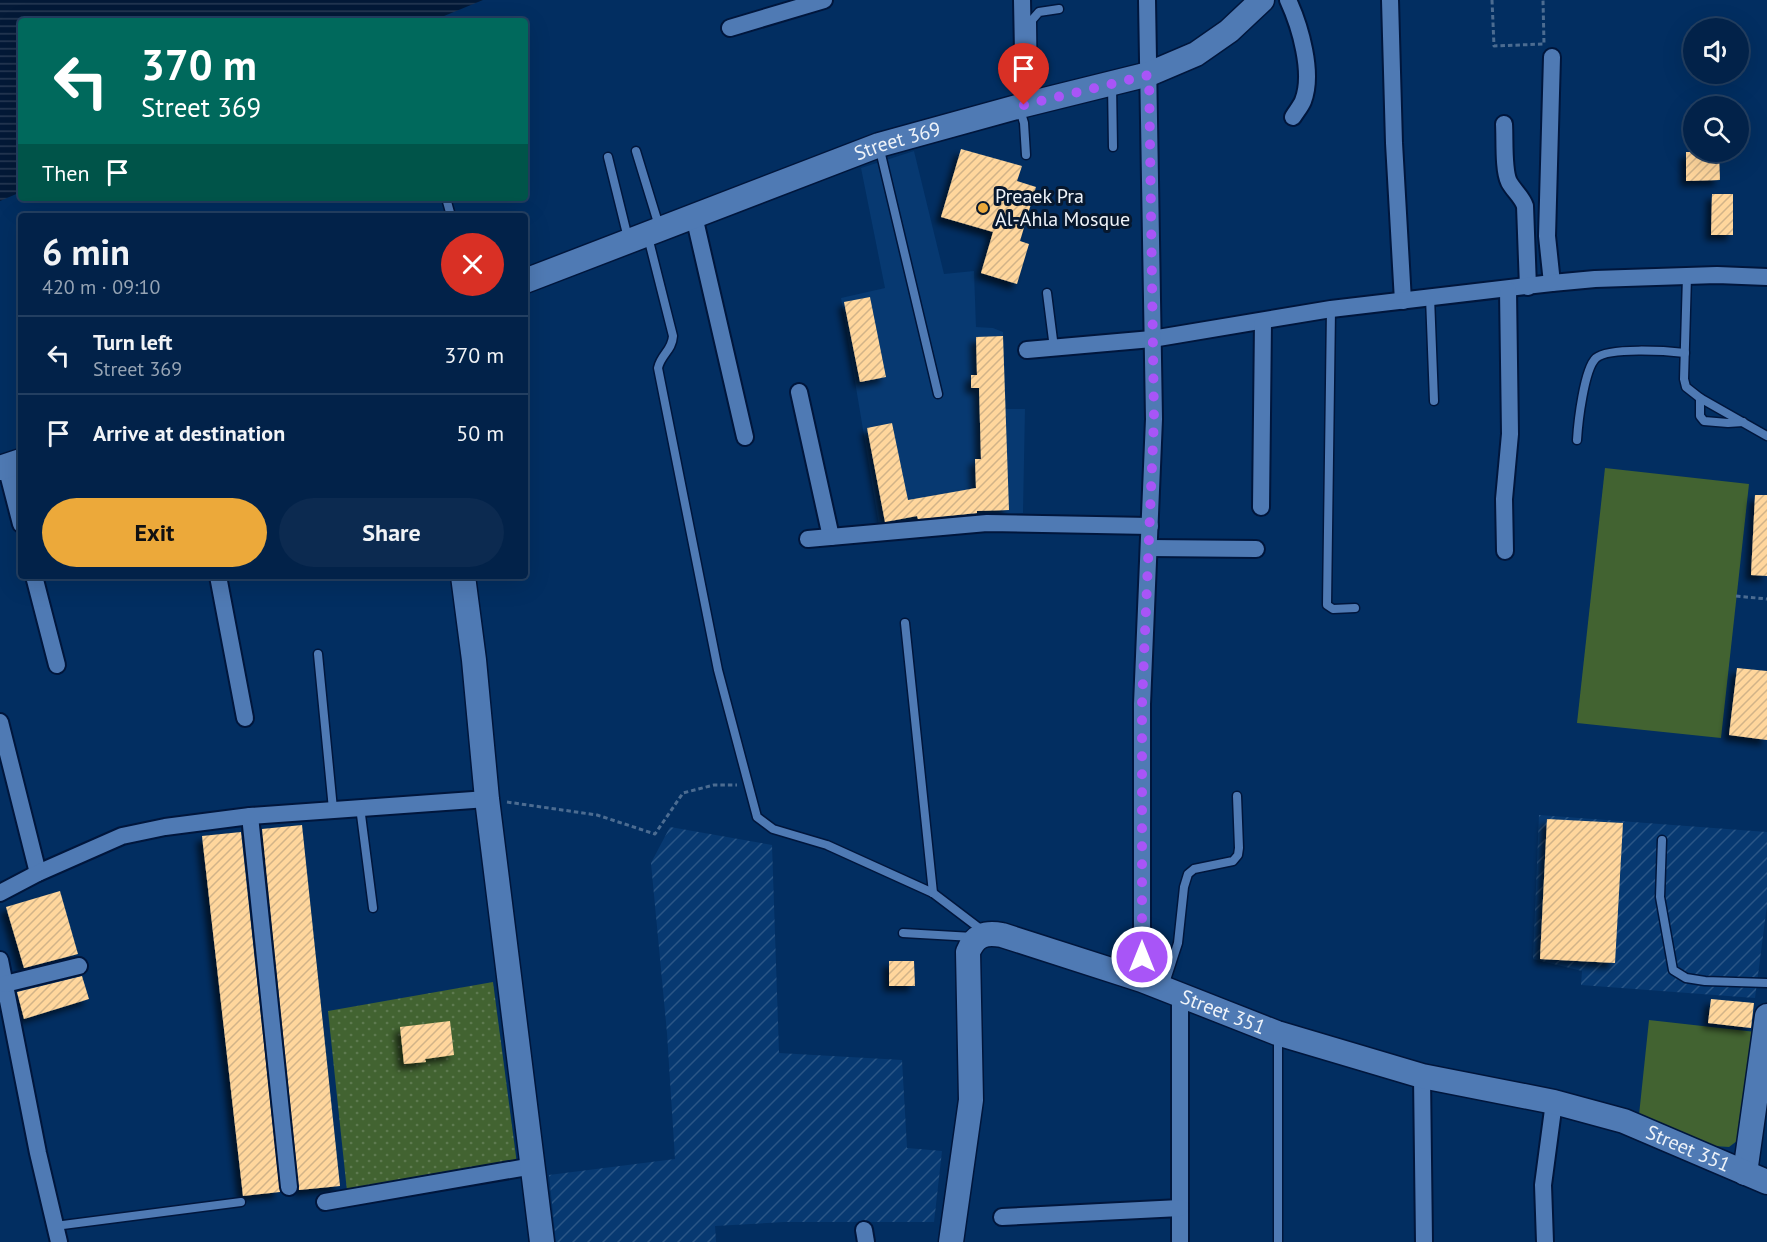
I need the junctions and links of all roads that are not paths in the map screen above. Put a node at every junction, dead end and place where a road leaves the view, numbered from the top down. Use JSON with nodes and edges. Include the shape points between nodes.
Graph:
{"nodes":[{"id":1,"x":824,"y":0,"type":"edge"},
{"id":2,"x":1022,"y":0,"type":"edge"},
{"id":3,"x":1147,"y":0,"type":"edge"},
{"id":4,"x":1262,"y":0,"type":"edge"},
{"id":5,"x":1288,"y":0,"type":"edge"},
{"id":6,"x":1390,"y":0,"type":"edge"},
{"id":7,"x":1059,"y":9,"type":"dead end"},
{"id":8,"x":730,"y":28,"type":"dead end"},
{"id":9,"x":1552,"y":57,"type":"dead end"},
{"id":10,"x":1149,"y":75,"type":"junction"},
{"id":11,"x":1112,"y":84,"type":"junction"},
{"id":12,"x":1026,"y":104,"type":"junction"},
{"id":13,"x":1293,"y":117,"type":"dead end"},
{"id":14,"x":1504,"y":124,"type":"dead end"},
{"id":15,"x":879,"y":145,"type":"junction"},
{"id":16,"x":1113,"y":147,"type":"dead end"},
{"id":17,"x":636,"y":151,"type":"dead end"},
{"id":18,"x":1026,"y":155,"type":"dead end"},
{"id":19,"x":608,"y":157,"type":"dead end"},
{"id":20,"x":694,"y":216,"type":"junction"},
{"id":21,"x":645,"y":235,"type":"junction"},
{"id":22,"x":1687,"y":276,"type":"junction"},
{"id":23,"x":1767,"y":277,"type":"edge"},
{"id":24,"x":528,"y":280,"type":"edge"},
{"id":25,"x":1552,"y":284,"type":"junction"},
{"id":26,"x":1528,"y":287,"type":"junction"},
{"id":27,"x":1508,"y":290,"type":"junction"},
{"id":28,"x":1047,"y":293,"type":"dead end"},
{"id":29,"x":1430,"y":296,"type":"junction"},
{"id":30,"x":1403,"y":301,"type":"junction"},
{"id":31,"x":1331,"y":309,"type":"junction"},
{"id":32,"x":1263,"y":321,"type":"junction"},
{"id":33,"x":1152,"y":339,"type":"junction"},
{"id":34,"x":1054,"y":348,"type":"junction"},
{"id":35,"x":1027,"y":350,"type":"dead end"},
{"id":36,"x":1685,"y":353,"type":"junction"},
{"id":37,"x":800,"y":392,"type":"dead end"},
{"id":38,"x":938,"y":394,"type":"dead end"},
{"id":39,"x":1700,"y":398,"type":"junction"},
{"id":40,"x":1434,"y":401,"type":"dead end"},
{"id":41,"x":1743,"y":422,"type":"junction"},
{"id":42,"x":1767,"y":436,"type":"edge"},
{"id":43,"x":745,"y":437,"type":"dead end"},
{"id":44,"x":1577,"y":440,"type":"dead end"},
{"id":45,"x":9,"y":465,"type":"edge"},
{"id":46,"x":1261,"y":507,"type":"dead end"},
{"id":47,"x":18,"y":509,"type":"edge"},
{"id":48,"x":1150,"y":526,"type":"junction"},
{"id":49,"x":831,"y":537,"type":"junction"},
{"id":50,"x":808,"y":539,"type":"dead end"},
{"id":51,"x":1149,"y":548,"type":"junction"},
{"id":52,"x":1256,"y":549,"type":"dead end"},
{"id":53,"x":1505,"y":551,"type":"dead end"},
{"id":54,"x":35,"y":579,"type":"edge"},
{"id":55,"x":219,"y":579,"type":"edge"},
{"id":56,"x":463,"y":579,"type":"edge"},
{"id":57,"x":1355,"y":608,"type":"dead end"},
{"id":58,"x":905,"y":623,"type":"dead end"},
{"id":59,"x":318,"y":654,"type":"dead end"},
{"id":60,"x":57,"y":665,"type":"dead end"},
{"id":61,"x":245,"y":718,"type":"dead end"},
{"id":62,"x":0,"y":722,"type":"edge"},
{"id":63,"x":1237,"y":796,"type":"dead end"},
{"id":64,"x":487,"y":799,"type":"junction"},
{"id":65,"x":360,"y":807,"type":"junction"},
{"id":66,"x":333,"y":809,"type":"junction"},
{"id":67,"x":250,"y":816,"type":"junction"},
{"id":68,"x":1662,"y":840,"type":"dead end"},
{"id":69,"x":38,"y":873,"type":"junction"},
{"id":70,"x":0,"y":893,"type":"edge"},
{"id":71,"x":933,"y":893,"type":"junction"},
{"id":72,"x":373,"y":908,"type":"dead end"},
{"id":73,"x":903,"y":933,"type":"dead end"},
{"id":74,"x":981,"y":935,"type":"junction"},
{"id":75,"x":0,"y":960,"type":"edge"},
{"id":76,"x":79,"y":966,"type":"dead end"},
{"id":77,"x":1767,"y":982,"type":"edge"},
{"id":78,"x":4,"y":984,"type":"junction"},
{"id":79,"x":1161,"y":989,"type":"junction"},
{"id":80,"x":1767,"y":1016,"type":"edge"},
{"id":81,"x":1278,"y":1033,"type":"junction"},
{"id":82,"x":1422,"y":1076,"type":"junction"},
{"id":83,"x":1554,"y":1102,"type":"junction"},
{"id":84,"x":532,"y":1166,"type":"junction"},
{"id":85,"x":1756,"y":1178,"type":"edge"},
{"id":86,"x":289,"y":1187,"type":"dead end"},
{"id":87,"x":325,"y":1202,"type":"dead end"},
{"id":88,"x":241,"y":1203,"type":"dead end"},
{"id":89,"x":1180,"y":1208,"type":"junction"},
{"id":90,"x":1002,"y":1217,"type":"dead end"},
{"id":91,"x":57,"y":1234,"type":"edge"},
{"id":92,"x":542,"y":1242,"type":"edge"},
{"id":93,"x":951,"y":1242,"type":"edge"},
{"id":94,"x":1180,"y":1242,"type":"edge"},
{"id":95,"x":1278,"y":1242,"type":"edge"},
{"id":96,"x":1424,"y":1242,"type":"edge"},
{"id":97,"x":1545,"y":1242,"type":"edge"}],
"edges":[{"from":1,"to":8,"type":"street"},
{"from":2,"to":12,"type":"street"},
{"from":3,"to":10,"type":"street"},
{"from":4,"to":10,"type":"street","name":"Street 369","via":[[1229,31],[1196,54]]},
{"from":5,"to":13,"type":"street","via":[[1306,60],[1303,101]]},
{"from":6,"to":30,"type":"street"},
{"from":7,"to":12,"type":"lane","via":[[1038,12],[1032,20]]},
{"from":9,"to":25,"type":"street","via":[[1547,236]]},
{"from":10,"to":11,"type":"street","name":"Street 369"},
{"from":10,"to":33,"type":"street"},
{"from":11,"to":12,"type":"street","name":"Street 369"},
{"from":11,"to":16,"type":"lane"},
{"from":12,"to":15,"type":"street","name":"Street 369"},
{"from":12,"to":18,"type":"lane"},
{"from":14,"to":26,"type":"street","via":[[1508,179],[1525,206]]},
{"from":15,"to":20,"type":"street","name":"Street 369"},
{"from":15,"to":38,"type":"lane"},
{"from":17,"to":21,"type":"lane"},
{"from":19,"to":21,"type":"lane"},
{"from":20,"to":21,"type":"street","name":"Street 369"},
{"from":20,"to":43,"type":"street"},
{"from":21,"to":24,"type":"street","name":"Street 369"},
{"from":21,"to":71,"type":"lane","via":[[673,336],[672,346],[660,359],[658,368],[718,670],[757,817],[773,829],[827,845]]},
{"from":22,"to":23,"type":"street"},
{"from":22,"to":25,"type":"street"},
{"from":22,"to":36,"type":"lane"},
{"from":25,"to":26,"type":"street"},
{"from":26,"to":27,"type":"street"},
{"from":27,"to":29,"type":"street"},
{"from":27,"to":53,"type":"street","via":[[1510,434],[1504,499]]},
{"from":28,"to":34,"type":"lane"},
{"from":29,"to":30,"type":"street"},
{"from":29,"to":40,"type":"lane"},
{"from":30,"to":31,"type":"street"},
{"from":31,"to":32,"type":"street"},
{"from":31,"to":57,"type":"lane","via":[[1327,605],[1333,609]]},
{"from":32,"to":33,"type":"street"},
{"from":32,"to":46,"type":"street"},
{"from":33,"to":34,"type":"street"},
{"from":33,"to":48,"type":"street"},
{"from":34,"to":35,"type":"street"},
{"from":36,"to":39,"type":"lane","via":[[1686,387]]},
{"from":36,"to":44,"type":"lane","via":[[1630,351],[1602,354],[1594,360],[1580,406]]},
{"from":37,"to":49,"type":"street"},
{"from":39,"to":41,"type":"lane"},
{"from":39,"to":41,"type":"lane","via":[[1700,416],[1704,421]]},
{"from":41,"to":42,"type":"lane"},
{"from":45,"to":47,"type":"street"},
{"from":48,"to":49,"type":"street","via":[[987,523]]},
{"from":48,"to":51,"type":"street"},
{"from":49,"to":50,"type":"street"},
{"from":51,"to":52,"type":"street"},
{"from":51,"to":79,"type":"street","via":[[1142,704]]},
{"from":54,"to":60,"type":"street"},
{"from":55,"to":61,"type":"street"},
{"from":56,"to":64,"type":"street"},
{"from":58,"to":71,"type":"lane"},
{"from":59,"to":66,"type":"lane"},
{"from":62,"to":69,"type":"street"},
{"from":63,"to":79,"type":"lane","via":[[1238,855],[1233,861],[1194,869],[1188,874],[1178,943]]},
{"from":64,"to":65,"type":"street"},
{"from":64,"to":84,"type":"street"},
{"from":65,"to":66,"type":"street"},
{"from":65,"to":72,"type":"lane"},
{"from":66,"to":67,"type":"street"},
{"from":67,"to":69,"type":"street","via":[[122,836]]},
{"from":67,"to":86,"type":"street"},
{"from":68,"to":77,"type":"lane","via":[[1660,897],[1673,970],[1686,978],[1705,981]]},
{"from":69,"to":70,"type":"street"},
{"from":71,"to":74,"type":"lane"},
{"from":73,"to":74,"type":"lane"},
{"from":74,"to":79,"type":"street","name":"Street 351","via":[[1002,935]]},
{"from":74,"to":93,"type":"street","via":[[968,952],[971,1100]]},
{"from":75,"to":78,"type":"street"},
{"from":76,"to":78,"type":"street"},
{"from":78,"to":91,"type":"street"},
{"from":79,"to":81,"type":"street","name":"Street 351"},
{"from":79,"to":89,"type":"street"},
{"from":80,"to":85,"type":"street"},
{"from":81,"to":82,"type":"street","name":"Street 351"},
{"from":81,"to":95,"type":"lane"},
{"from":82,"to":83,"type":"street","name":"Street 351"},
{"from":82,"to":96,"type":"street"},
{"from":83,"to":85,"type":"street","name":"Street 351","via":[[1624,1121]]},
{"from":83,"to":97,"type":"street","via":[[1543,1185]]},
{"from":84,"to":87,"type":"street"},
{"from":84,"to":92,"type":"street"},
{"from":88,"to":91,"type":"lane"},
{"from":89,"to":90,"type":"street"},
{"from":89,"to":94,"type":"street"}]}
